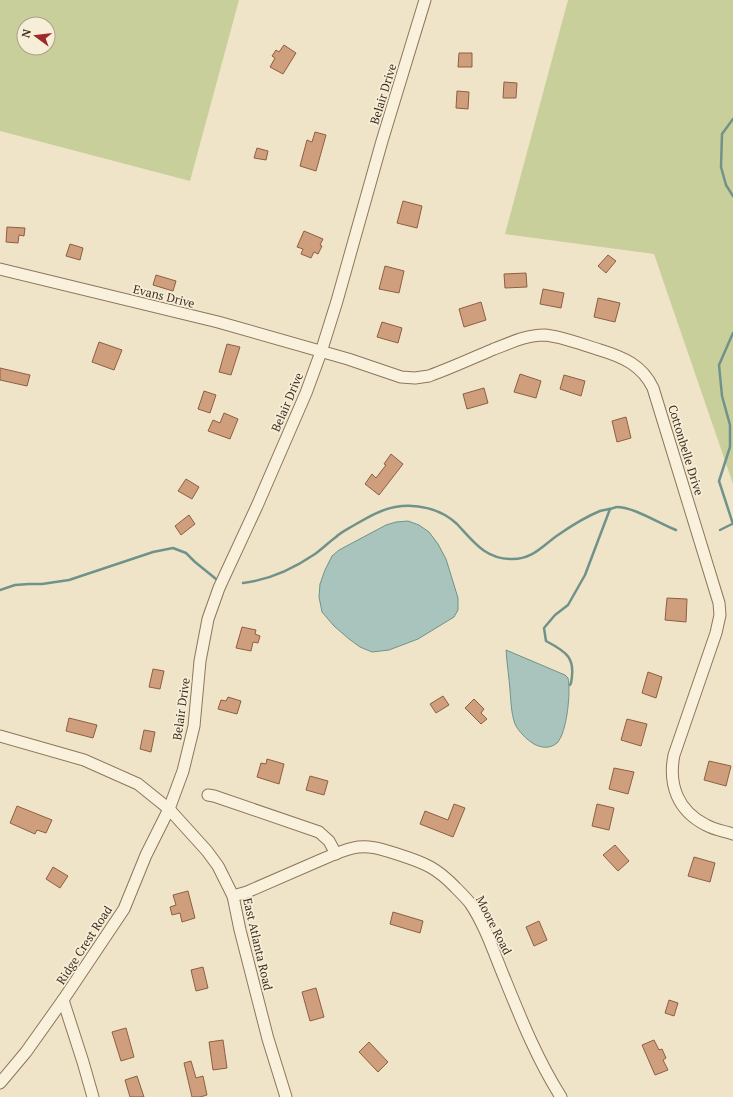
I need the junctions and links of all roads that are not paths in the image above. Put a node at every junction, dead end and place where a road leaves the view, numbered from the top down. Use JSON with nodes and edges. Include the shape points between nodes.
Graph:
{"nodes":[{"id":1,"x":425,"y":0,"type":"edge"},
{"id":2,"x":0,"y":269,"type":"edge"},
{"id":3,"x":321,"y":352,"type":"junction"},
{"id":4,"x":0,"y":736,"type":"edge"},
{"id":5,"x":208,"y":795,"type":"dead end"},
{"id":6,"x":169,"y":809,"type":"junction"},
{"id":7,"x":733,"y":834,"type":"edge"},
{"id":8,"x":336,"y":854,"type":"junction"},
{"id":9,"x":233,"y":896,"type":"junction"},
{"id":10,"x":63,"y":1000,"type":"junction"},
{"id":11,"x":0,"y":1083,"type":"edge"},
{"id":12,"x":93,"y":1097,"type":"edge"},
{"id":13,"x":286,"y":1097,"type":"edge"},
{"id":14,"x":561,"y":1097,"type":"edge"}],
"edges":[{"from":1,"to":3,"type":"street","name":"Belair Drive"},
{"from":2,"to":3,"type":"street","name":"Evans Drive","via":[[218,322]]},
{"from":3,"to":6,"type":"street","name":"Belair Drive","via":[[306,393],[219,588],[208,619],[200,661],[194,726],[183,771]]},
{"from":3,"to":7,"type":"street","name":"Cottonbelle Drive","via":[[401,377],[415,378],[429,376],[521,339],[545,335],[623,358],[643,373],[653,388],[718,596],[720,610],[716,633],[674,755],[674,786],[682,806],[690,815],[707,826]]},
{"from":4,"to":6,"type":"street","name":"East Atlanta Road","via":[[84,760],[138,784]]},
{"from":5,"to":8,"type":"street","via":[[319,832],[329,841]]},
{"from":6,"to":9,"type":"street","name":"East Atlanta Road","via":[[207,851],[218,866]]},
{"from":6,"to":10,"type":"street","name":"Ridge Crest Road","via":[[146,855],[124,909]]},
{"from":8,"to":9,"type":"street","name":"Moore Road"},
{"from":8,"to":14,"type":"street","name":"Moore Road","via":[[365,846],[404,856],[425,863],[444,876],[464,896],[483,927],[538,1058]]},
{"from":9,"to":13,"type":"street","name":"East Atlanta Road","via":[[268,1039]]},
{"from":10,"to":11,"type":"street","name":"Ridge Crest Road"},
{"from":10,"to":12,"type":"street"}]}
